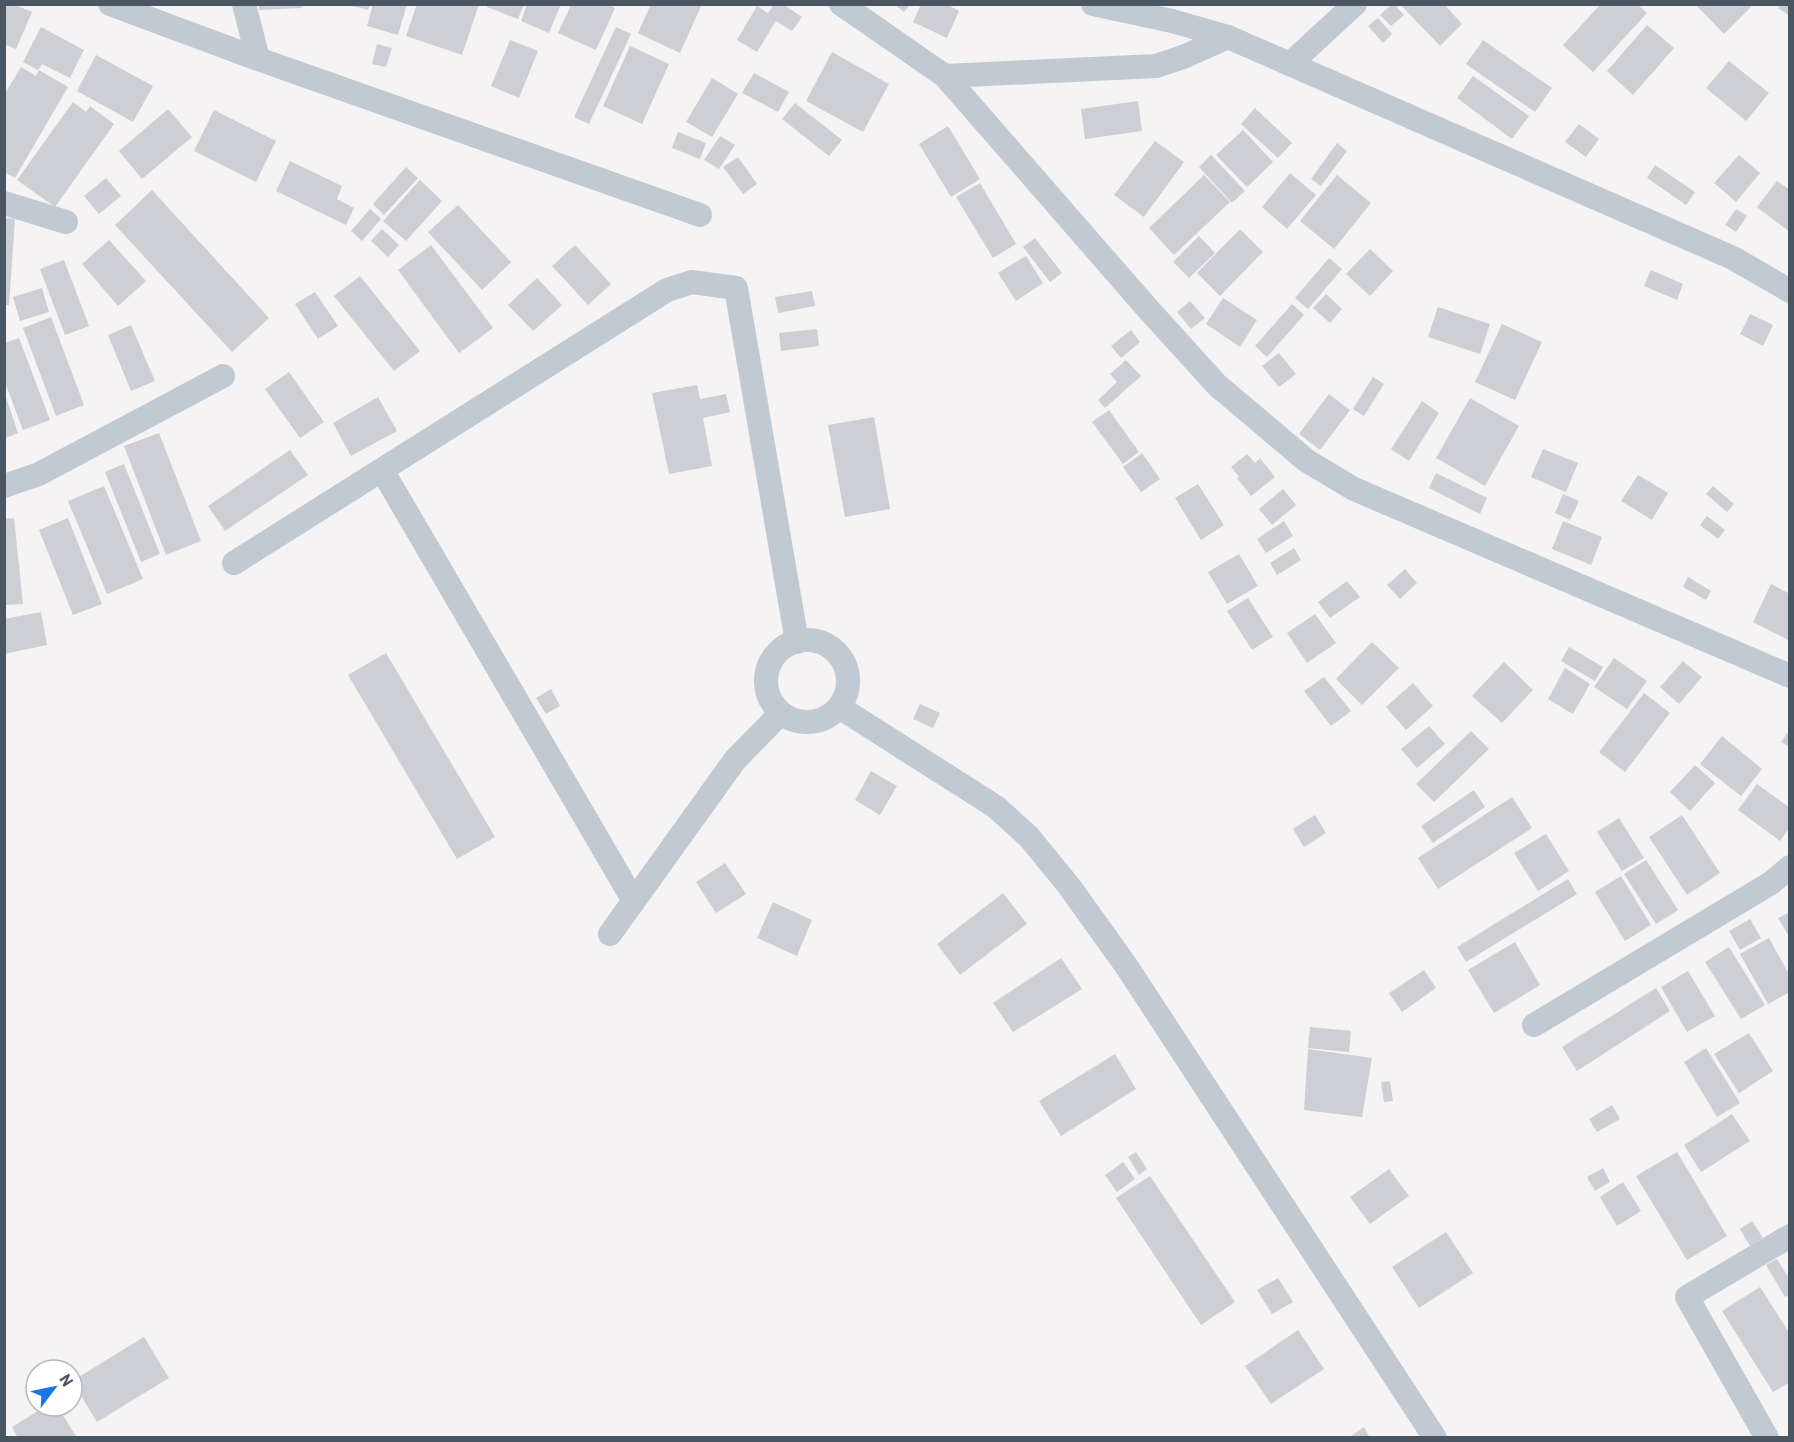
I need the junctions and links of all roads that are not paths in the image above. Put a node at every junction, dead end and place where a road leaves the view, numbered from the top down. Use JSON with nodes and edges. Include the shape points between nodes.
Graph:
{"nodes":[{"id":1,"x":110,"y":4,"type":"edge"},
{"id":2,"x":244,"y":4,"type":"edge"},
{"id":3,"x":841,"y":4,"type":"edge"},
{"id":4,"x":1093,"y":4,"type":"edge"},
{"id":5,"x":1355,"y":4,"type":"edge"},
{"id":6,"x":1228,"y":37,"type":"junction"},
{"id":7,"x":258,"y":59,"type":"junction"},
{"id":8,"x":1291,"y":63,"type":"junction"},
{"id":9,"x":945,"y":76,"type":"junction"},
{"id":10,"x":4,"y":203,"type":"edge"},
{"id":11,"x":700,"y":215,"type":"dead end"},
{"id":12,"x":66,"y":222,"type":"dead end"},
{"id":13,"x":1790,"y":291,"type":"edge"},
{"id":14,"x":223,"y":376,"type":"dead end"},
{"id":15,"x":382,"y":470,"type":"junction"},
{"id":16,"x":4,"y":486,"type":"edge"},
{"id":17,"x":234,"y":563,"type":"dead end"},
{"id":18,"x":797,"y":642,"type":"junction"},
{"id":19,"x":1790,"y":676,"type":"edge"},
{"id":20,"x":839,"y":707,"type":"junction"},
{"id":21,"x":781,"y":713,"type":"junction"},
{"id":22,"x":1790,"y":867,"type":"edge"},
{"id":23,"x":634,"y":901,"type":"junction"},
{"id":24,"x":610,"y":934,"type":"dead end"},
{"id":25,"x":1534,"y":1025,"type":"dead end"},
{"id":26,"x":1790,"y":1236,"type":"edge"},
{"id":27,"x":1435,"y":1437,"type":"edge"},
{"id":28,"x":1767,"y":1437,"type":"edge"}],
"edges":[{"from":1,"to":7,"type":"street"},
{"from":2,"to":7,"type":"street"},
{"from":3,"to":9,"type":"street"},
{"from":4,"to":6,"type":"street"},
{"from":5,"to":8,"type":"street"},
{"from":6,"to":8,"type":"street"},
{"from":6,"to":9,"type":"street","via":[[1156,66]]},
{"from":7,"to":11,"type":"street"},
{"from":8,"to":13,"type":"street","via":[[1733,258]]},
{"from":9,"to":19,"type":"street","via":[[1217,385],[1307,461],[1354,489]]},
{"from":10,"to":12,"type":"street"},
{"from":14,"to":16,"type":"street","via":[[39,474]]},
{"from":15,"to":17,"type":"street"},
{"from":15,"to":18,"type":"street","via":[[667,290],[692,282],[736,288]]},
{"from":15,"to":23,"type":"street"},
{"from":18,"to":20,"type":"street","via":[[822,643],[841,659],[848,684]]},
{"from":18,"to":21,"type":"street","via":[[775,655],[766,679],[770,697]]},
{"from":20,"to":21,"type":"street","via":[[818,721],[805,722]]},
{"from":20,"to":27,"type":"street","via":[[996,807],[1029,837],[1070,886]]},
{"from":21,"to":23,"type":"street","via":[[735,760]]},
{"from":22,"to":25,"type":"street","via":[[1771,883]]},
{"from":23,"to":24,"type":"street"},
{"from":26,"to":28,"type":"street","via":[[1687,1297]]}]}
